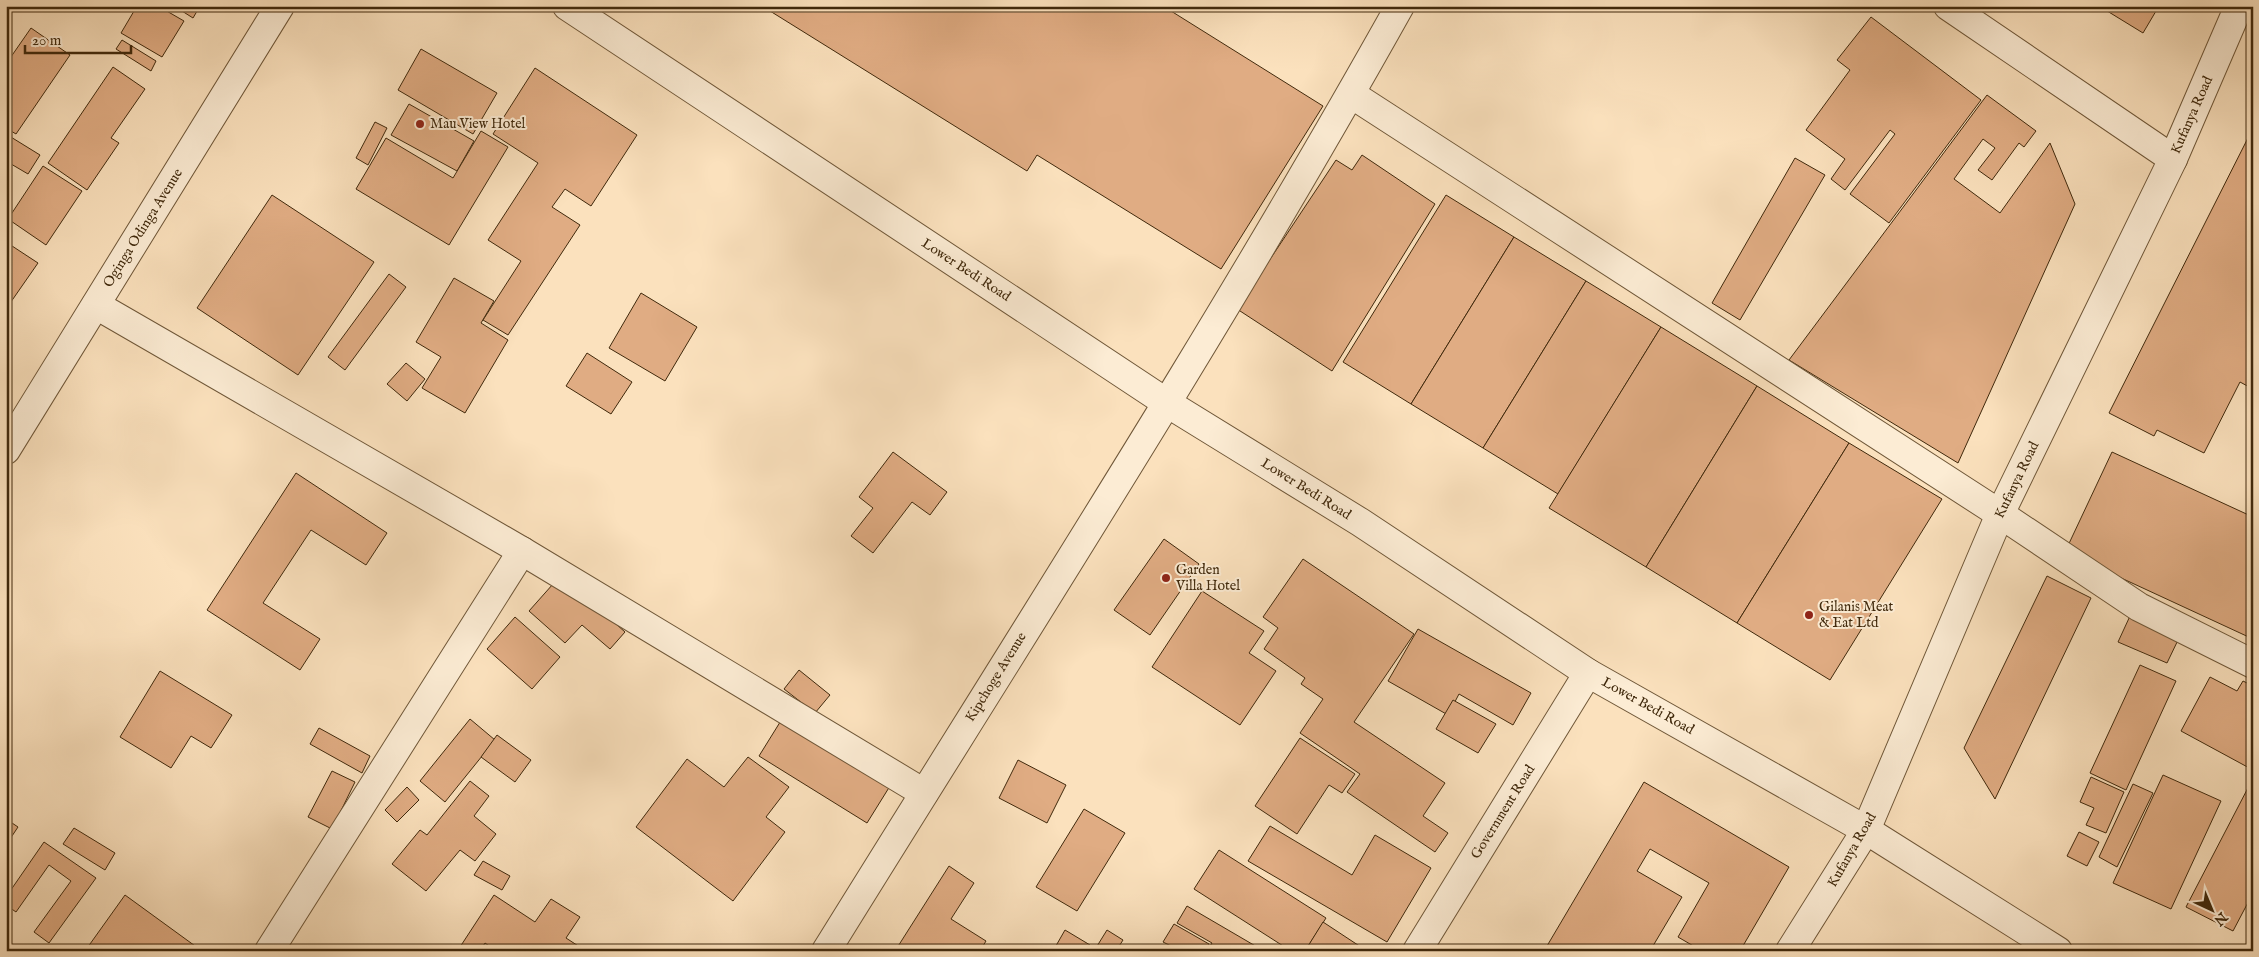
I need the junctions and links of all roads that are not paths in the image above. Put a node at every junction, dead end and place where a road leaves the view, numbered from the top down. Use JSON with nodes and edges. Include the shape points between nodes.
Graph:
{"nodes":[{"id":1,"x":280,"y":6,"type":"edge"},
{"id":2,"x":567,"y":6,"type":"edge"},
{"id":3,"x":1400,"y":6,"type":"edge"},
{"id":4,"x":1948,"y":6,"type":"edge"},
{"id":5,"x":2239,"y":6,"type":"edge"},
{"id":6,"x":1351,"y":94,"type":"junction"},
{"id":7,"x":2173,"y":159,"type":"junction"},
{"id":8,"x":96,"y":305,"type":"junction"},
{"id":9,"x":1167,"y":403,"type":"junction"},
{"id":10,"x":6,"y":450,"type":"edge"},
{"id":11,"x":2000,"y":514,"type":"junction"},
{"id":12,"x":522,"y":551,"type":"junction"},
{"id":13,"x":2253,"y":664,"type":"edge"},
{"id":14,"x":1588,"y":673,"type":"junction"},
{"id":15,"x":924,"y":793,"type":"junction"},
{"id":16,"x":1866,"y":830,"type":"junction"},
{"id":17,"x":269,"y":951,"type":"edge"},
{"id":18,"x":826,"y":951,"type":"edge"},
{"id":19,"x":1417,"y":951,"type":"edge"},
{"id":20,"x":1790,"y":951,"type":"edge"},
{"id":21,"x":2058,"y":951,"type":"edge"}],
"edges":[{"from":1,"to":8,"type":"street","name":"Oginga Odinga Avenue"},
{"from":2,"to":9,"type":"street","name":"Lower Bedi Road"},
{"from":3,"to":6,"type":"street","name":"Kipchoge Avenue"},
{"from":4,"to":7,"type":"street"},
{"from":5,"to":7,"type":"street","name":"Kufanya Road"},
{"from":6,"to":9,"type":"street","name":"Kipchoge Avenue"},
{"from":6,"to":11,"type":"street"},
{"from":7,"to":11,"type":"street","name":"Kufanya Road"},
{"from":8,"to":10,"type":"street","name":"Oginga Odinga Avenue"},
{"from":8,"to":12,"type":"street"},
{"from":9,"to":14,"type":"street","name":"Lower Bedi Road","via":[[1360,522]]},
{"from":9,"to":15,"type":"street","name":"Kipchoge Avenue"},
{"from":11,"to":13,"type":"street","via":[[2138,607]]},
{"from":11,"to":16,"type":"street","name":"Kufanya Road"},
{"from":12,"to":15,"type":"street"},
{"from":12,"to":17,"type":"street"},
{"from":14,"to":16,"type":"street","name":"Lower Bedi Road"},
{"from":14,"to":19,"type":"street","name":"Government Road"},
{"from":15,"to":18,"type":"street","name":"Kipchoge Avenue"},
{"from":16,"to":20,"type":"street","name":"Kufanya Road"},
{"from":16,"to":21,"type":"street","name":"Lower Bedi Road"}]}
